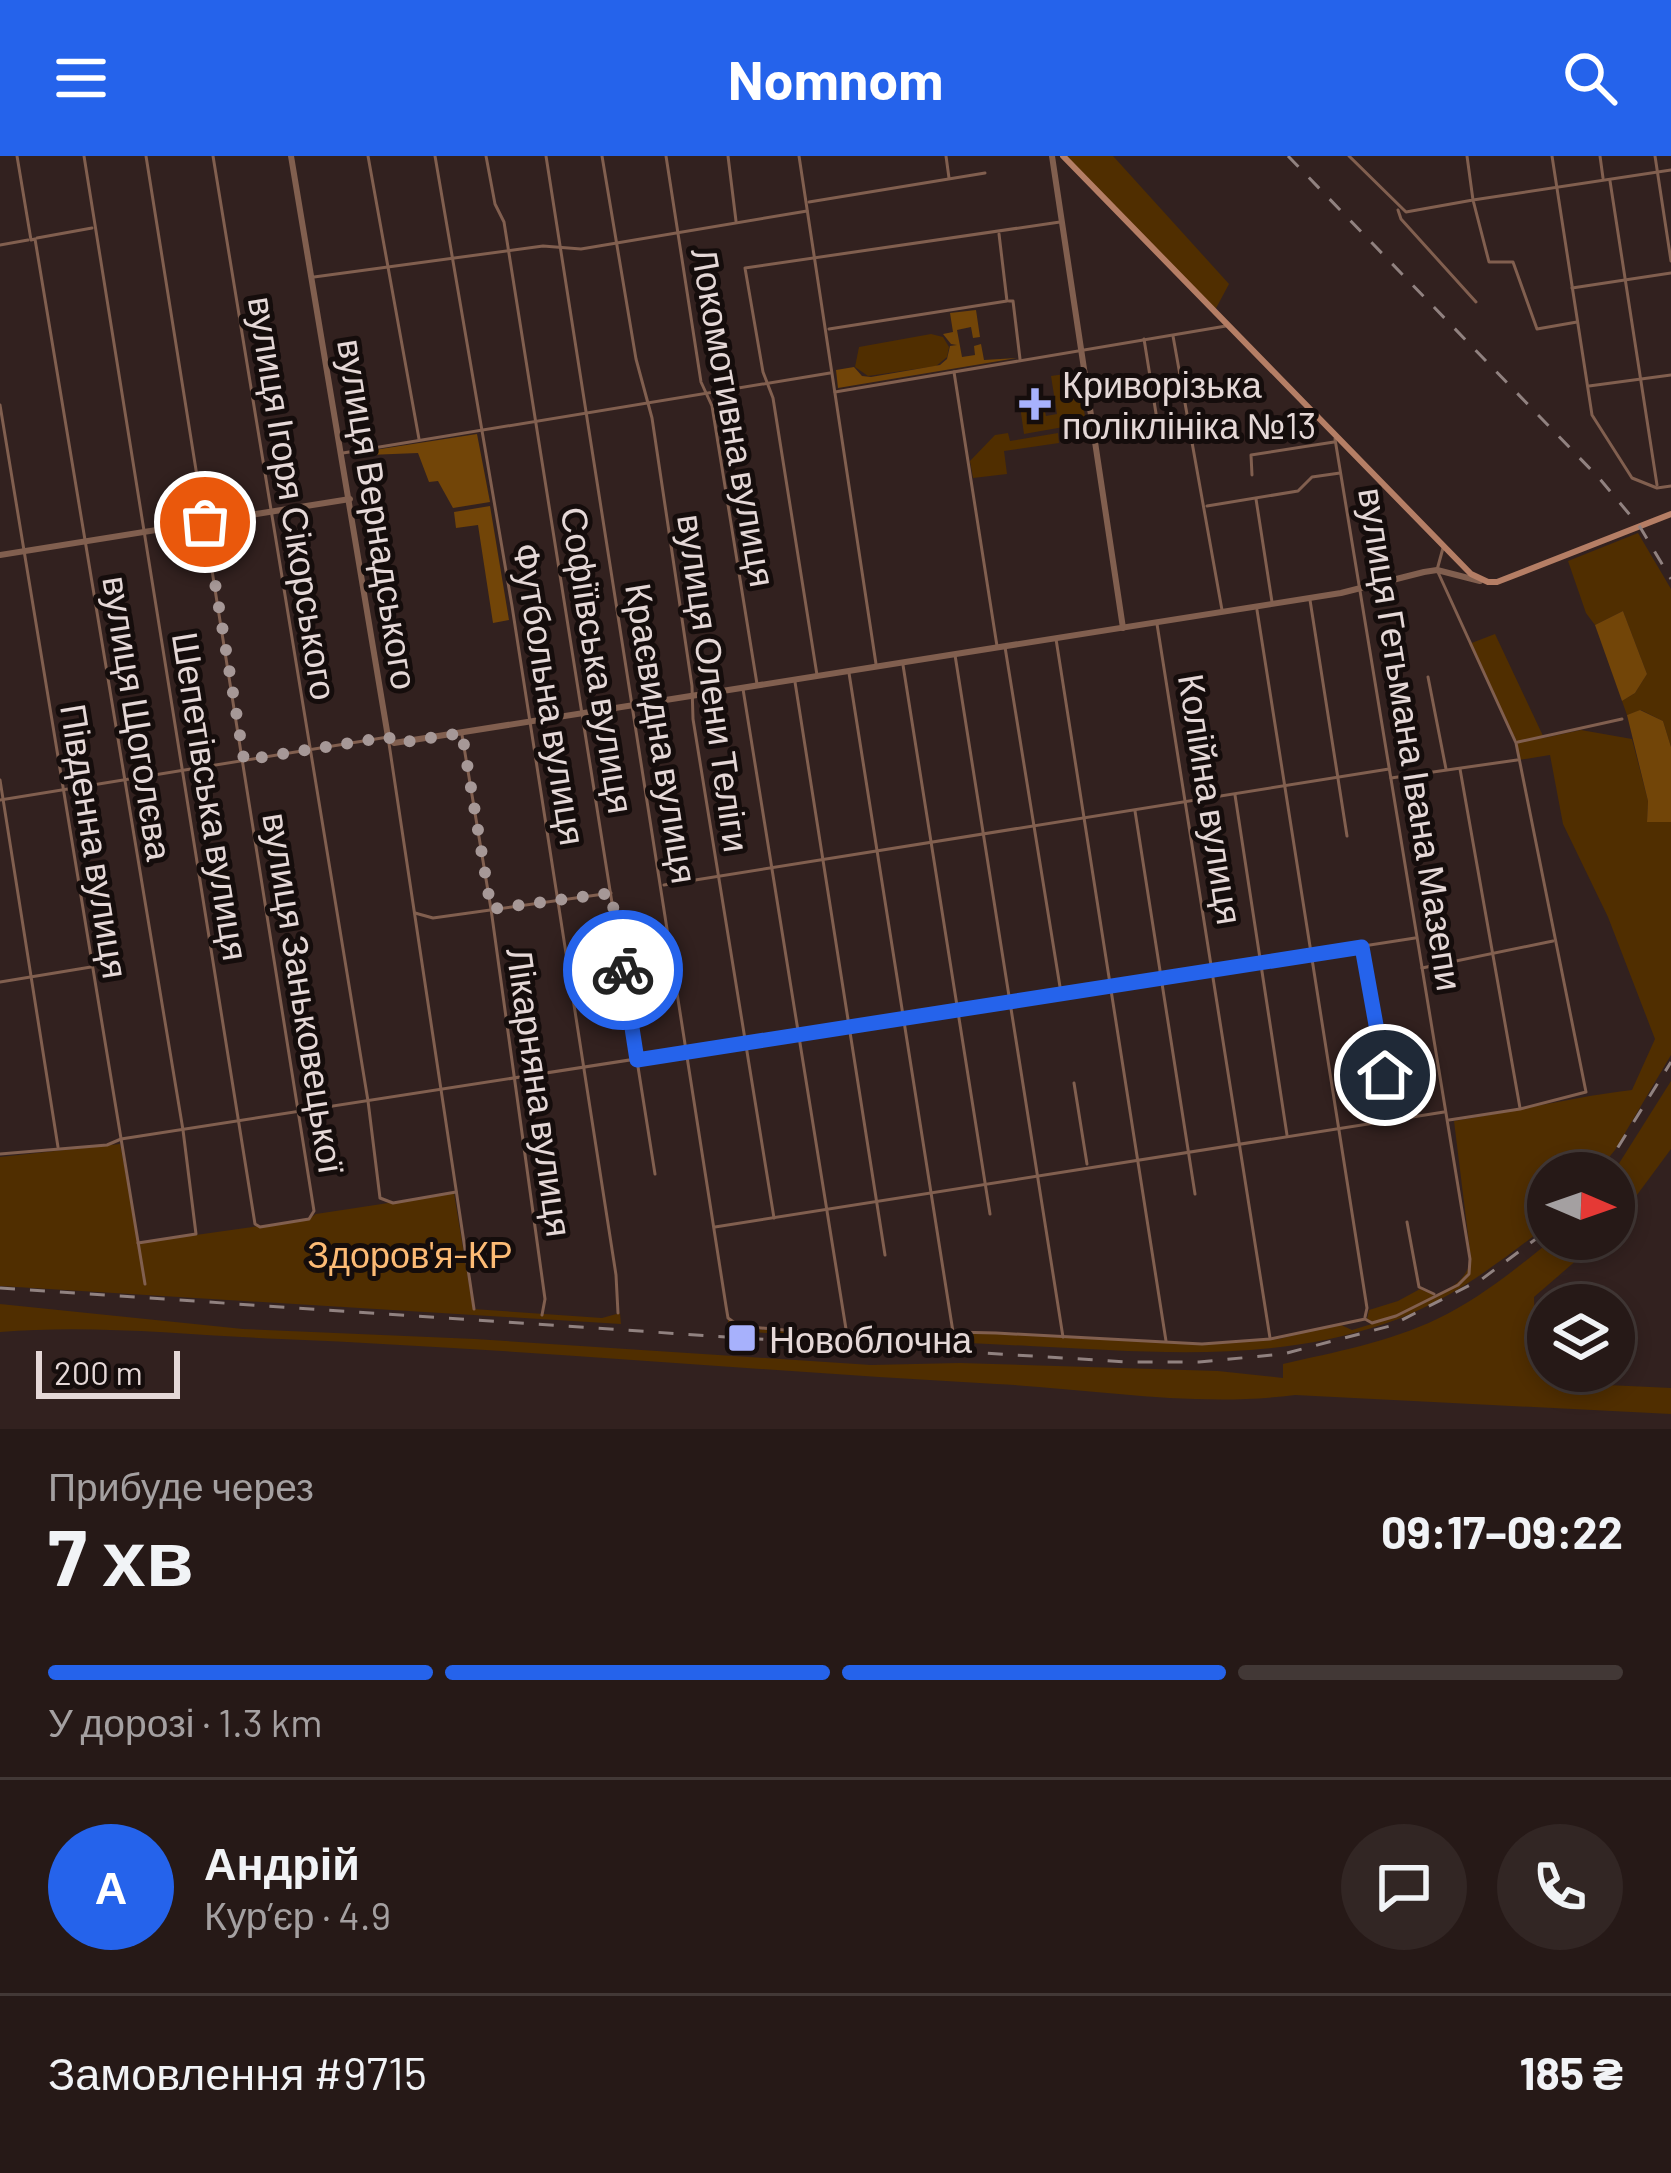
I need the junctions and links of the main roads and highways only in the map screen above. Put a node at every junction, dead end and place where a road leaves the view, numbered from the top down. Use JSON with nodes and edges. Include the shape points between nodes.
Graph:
{"nodes":[{"id":1,"x":1063,"y":156,"type":"edge"},
{"id":2,"x":1671,"y":514,"type":"edge"}],
"edges":[{"from":1,"to":2,"type":"main road","name":"вулиця Гетьмана Івана Мазепи","via":[[1335,440],[1484,581]]}]}
